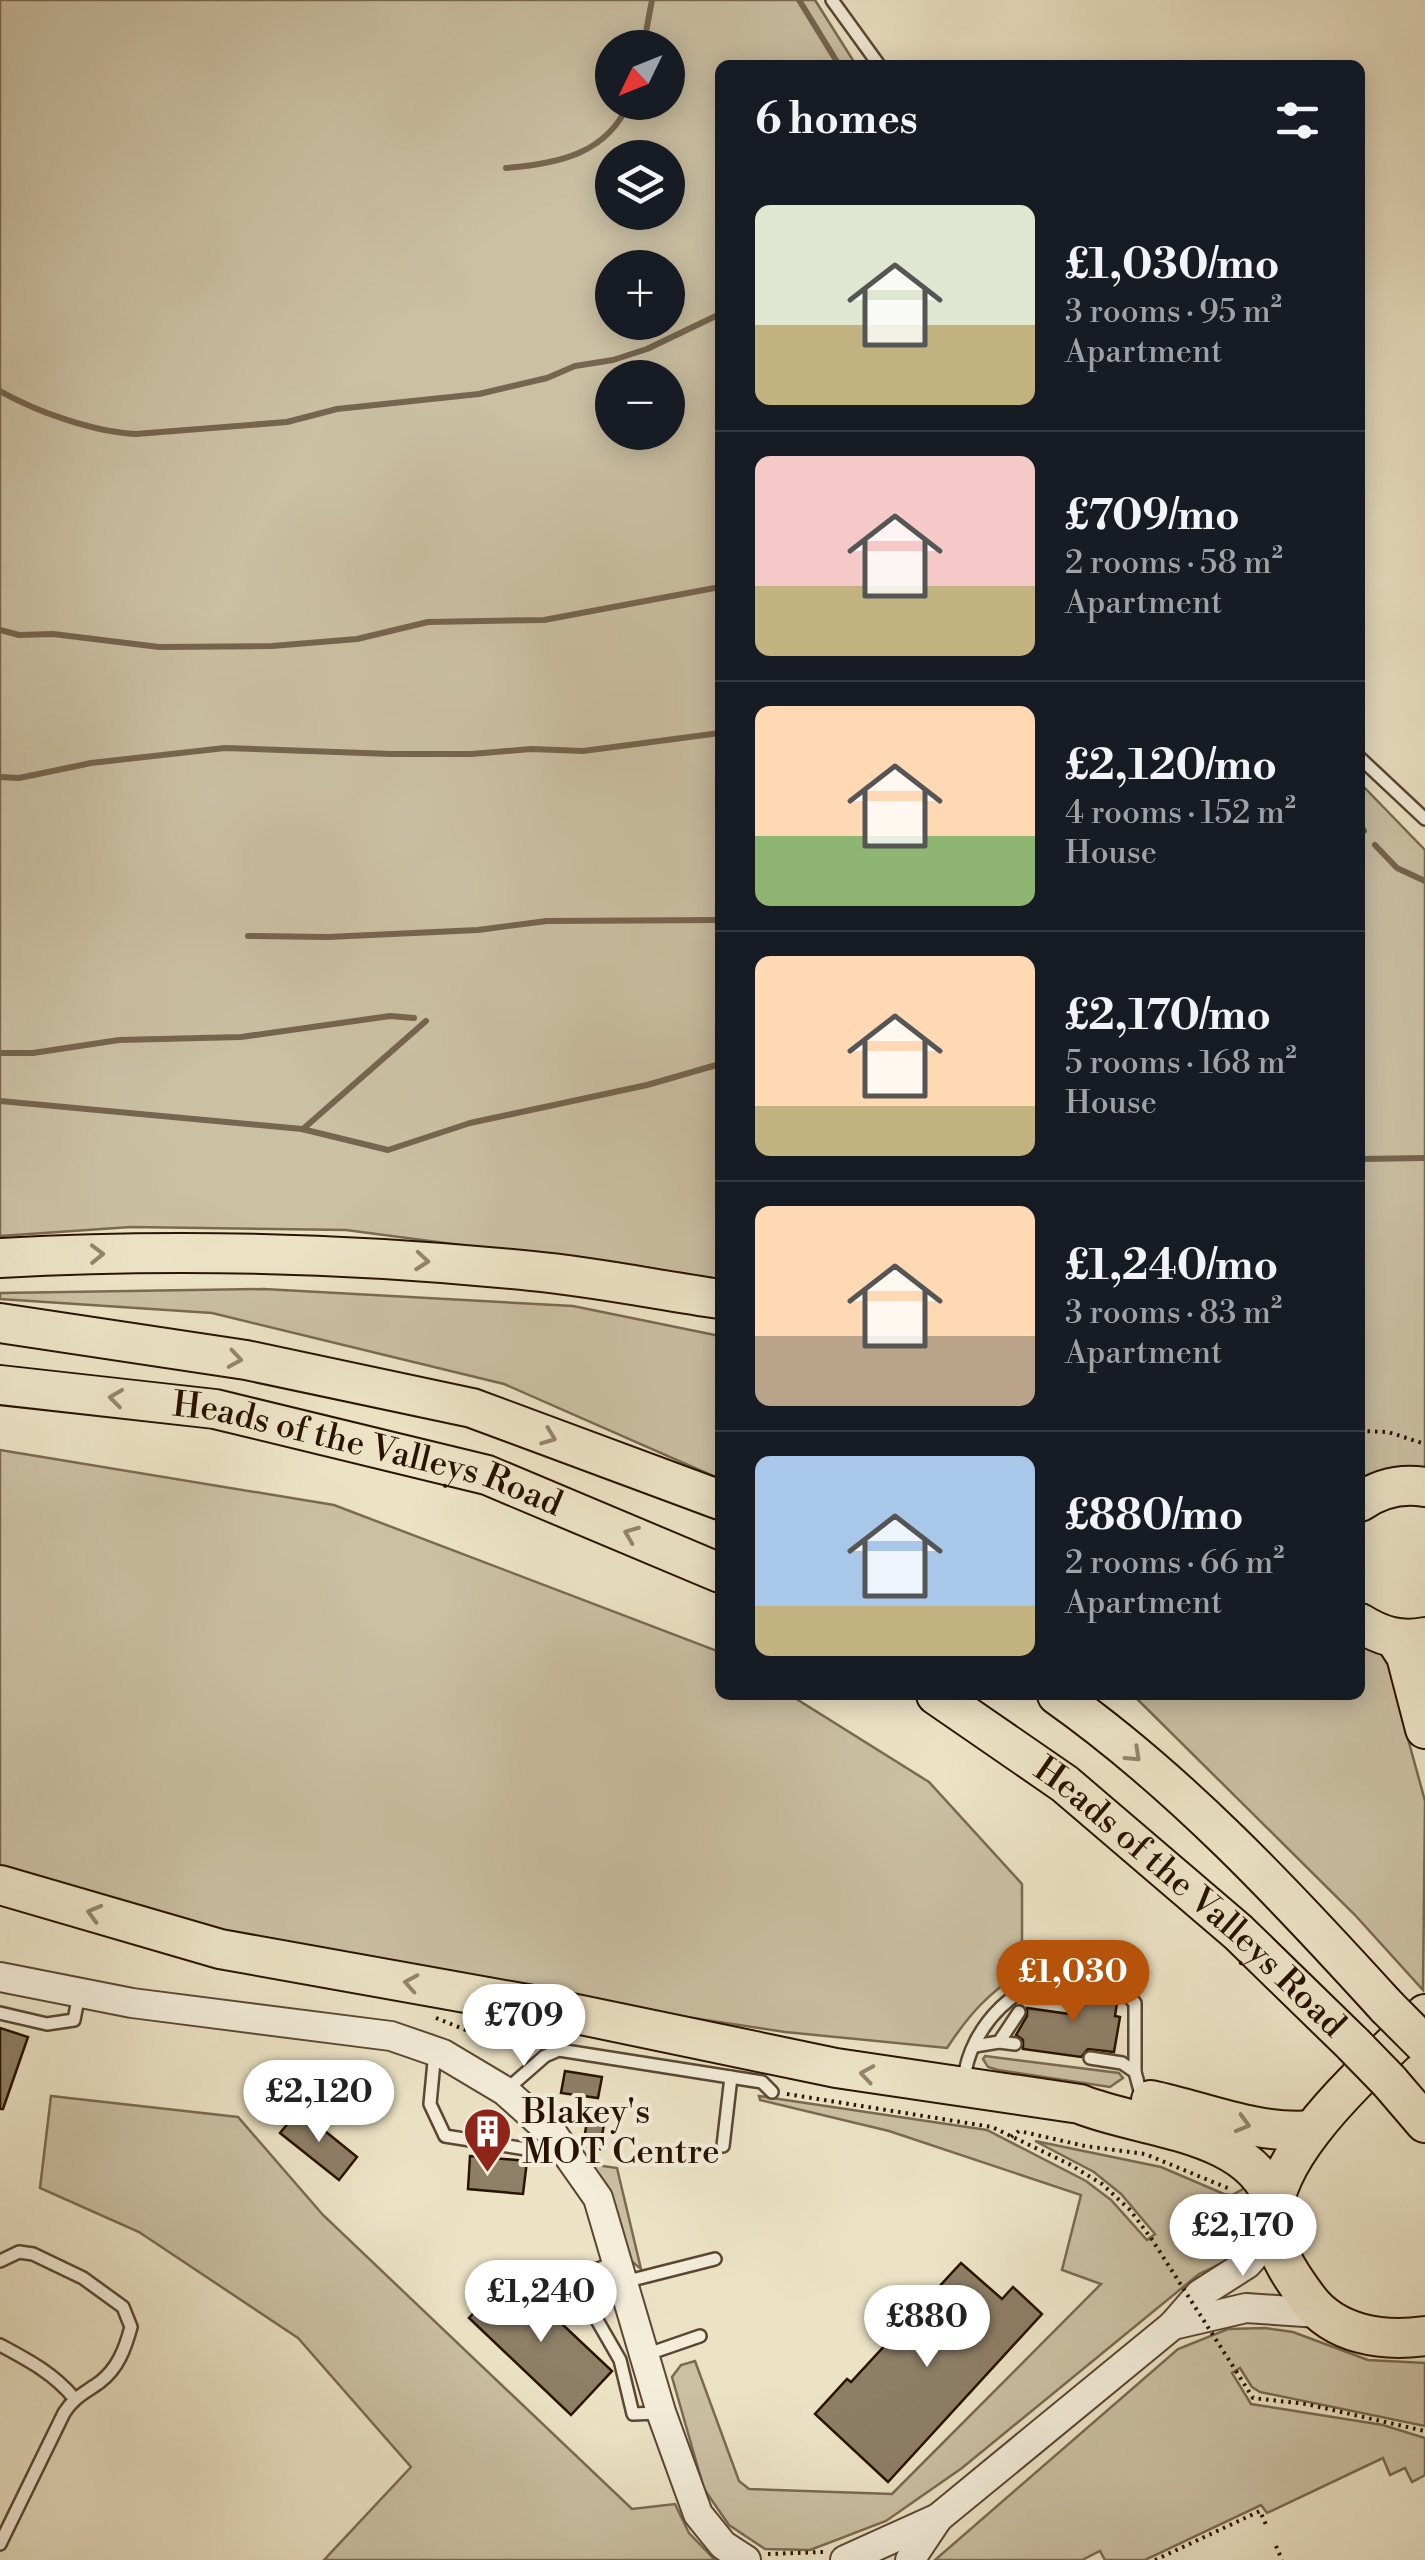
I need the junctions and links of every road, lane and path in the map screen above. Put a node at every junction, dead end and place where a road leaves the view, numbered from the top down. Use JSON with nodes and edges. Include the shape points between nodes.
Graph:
{"nodes":[{"id":1,"x":832,"y":0,"type":"edge"},
{"id":2,"x":875,"y":60,"type":"edge"},
{"id":3,"x":1365,"y":763,"type":"edge"},
{"id":4,"x":1425,"y":819,"type":"edge"},
{"id":5,"x":0,"y":1258,"type":"edge"},
{"id":6,"x":715,"y":1298,"type":"edge"},
{"id":7,"x":0,"y":1322,"type":"edge"},
{"id":8,"x":0,"y":1385,"type":"edge"},
{"id":9,"x":1365,"y":1431,"type":"edge"},
{"id":10,"x":1425,"y":1444,"type":"edge"},
{"id":11,"x":1425,"y":1488,"type":"edge"},
{"id":12,"x":715,"y":1498,"type":"edge"},
{"id":13,"x":1365,"y":1499,"type":"edge"},
{"id":14,"x":715,"y":1571,"type":"edge"},
{"id":15,"x":1365,"y":1626,"type":"edge"},
{"id":16,"x":1410,"y":1638,"type":"edge"},
{"id":17,"x":943,"y":1700,"type":"edge"},
{"id":18,"x":1064,"y":1700,"type":"edge"},
{"id":19,"x":1425,"y":1729,"type":"edge"},
{"id":20,"x":0,"y":1885,"type":"edge"},
{"id":21,"x":0,"y":1978,"type":"edge"},
{"id":22,"x":1074,"y":1982,"type":"dead end"},
{"id":23,"x":1100,"y":1984,"type":"dead end"},
{"id":24,"x":78,"y":1994,"type":"junction"},
{"id":25,"x":0,"y":2013,"type":"edge"},
{"id":26,"x":1425,"y":2014,"type":"edge"},
{"id":27,"x":1012,"y":2030,"type":"dead end"},
{"id":28,"x":1424,"y":2045,"type":"edge"},
{"id":29,"x":974,"y":2046,"type":"junction"},
{"id":30,"x":435,"y":2051,"type":"junction"},
{"id":31,"x":1090,"y":2058,"type":"dead end"},
{"id":32,"x":731,"y":2077,"type":"junction"},
{"id":33,"x":1138,"y":2085,"type":"junction"},
{"id":34,"x":964,"y":2086,"type":"junction"},
{"id":35,"x":506,"y":2091,"type":"junction"},
{"id":36,"x":772,"y":2092,"type":"joint"},
{"id":37,"x":1080,"y":2104,"type":"junction"},
{"id":38,"x":1425,"y":2122,"type":"edge"},
{"id":39,"x":1312,"y":2130,"type":"junction"},
{"id":40,"x":1011,"y":2137,"type":"junction"},
{"id":41,"x":724,"y":2146,"type":"dead end"},
{"id":42,"x":526,"y":2149,"type":"dead end"},
{"id":43,"x":1236,"y":2188,"type":"dead end"},
{"id":44,"x":1274,"y":2219,"type":"junction"},
{"id":45,"x":715,"y":2259,"type":"dead end"},
{"id":46,"x":0,"y":2261,"type":"edge"},
{"id":47,"x":621,"y":2272,"type":"junction"},
{"id":48,"x":1319,"y":2313,"type":"junction"},
{"id":49,"x":1173,"y":2325,"type":"junction"},
{"id":50,"x":700,"y":2336,"type":"dead end"},
{"id":51,"x":1425,"y":2336,"type":"edge"},
{"id":52,"x":0,"y":2345,"type":"edge"},
{"id":53,"x":645,"y":2355,"type":"junction"},
{"id":54,"x":74,"y":2398,"type":"junction"},
{"id":55,"x":661,"y":2412,"type":"junction"},
{"id":56,"x":1425,"y":2431,"type":"edge"},
{"id":57,"x":938,"y":2518,"type":"junction"},
{"id":58,"x":1267,"y":2527,"type":"dead end"},
{"id":59,"x":0,"y":2544,"type":"edge"},
{"id":60,"x":1276,"y":2546,"type":"dead end"},
{"id":61,"x":751,"y":2554,"type":"edge"},
{"id":62,"x":851,"y":2556,"type":"edge"},
{"id":63,"x":910,"y":2560,"type":"edge"},
{"id":64,"x":1155,"y":2560,"type":"edge"},
{"id":65,"x":1282,"y":2560,"type":"edge"}],
"edges":[{"from":1,"to":2,"type":"lane"},
{"from":3,"to":4,"type":"lane"},
{"from":5,"to":6,"type":"highway","one_way":true,"via":[[366,1256],[536,1271]]},
{"from":7,"to":12,"type":"highway","name":"Heads of the Valleys Road","one_way":true,"via":[[246,1360],[472,1408]]},
{"from":14,"to":8,"type":"highway","name":"Heads of the Valleys Road","one_way":true,"via":[[486,1476],[215,1410]]},
{"from":9,"to":10,"type":"path"},
{"from":11,"to":13,"type":"highway","via":[[1398,1486]]},
{"from":15,"to":16,"type":"highway"},
{"from":16,"to":19,"type":"highway","via":[[1406,1656]]},
{"from":17,"to":38,"type":"highway","name":"Heads of the Valleys Road","bridge":true,"via":[[1065,1784],[1238,1932]]},
{"from":18,"to":28,"type":"highway","name":"Heads of the Valleys Road","one_way":true,"bridge":true,"via":[[1108,1731],[1225,1838]]},
{"from":34,"to":20,"type":"highway","one_way":true,"via":[[836,2068],[220,1948]]},
{"from":21,"to":24,"type":"street"},
{"from":22,"to":29,"type":"lane","via":[[1030,1987],[1005,2002]]},
{"from":23,"to":33,"type":"lane","via":[[1136,2002]]},
{"from":24,"to":25,"type":"lane","via":[[74,2020],[47,2024]]},
{"from":24,"to":30,"type":"street","via":[[391,2036]]},
{"from":26,"to":39,"type":"highway"},
{"from":27,"to":29,"type":"lane"},
{"from":29,"to":34,"type":"lane"},
{"from":30,"to":35,"type":"street"},
{"from":30,"to":42,"type":"lane","via":[[430,2104],[445,2136]]},
{"from":31,"to":33,"type":"lane","via":[[1122,2064]]},
{"from":32,"to":35,"type":"lane","via":[[559,2050]]},
{"from":32,"to":36,"type":"lane","via":[[762,2082]]},
{"from":32,"to":41,"type":"lane"},
{"from":33,"to":37,"type":"highway"},
{"from":33,"to":39,"type":"highway","one_way":true,"via":[[1262,2129]]},
{"from":34,"to":37,"type":"highway"},
{"from":35,"to":47,"type":"street","via":[[552,2134],[598,2198]]},
{"from":36,"to":40,"type":"path","via":[[968,2121]]},
{"from":37,"to":44,"type":"highway","via":[[1112,2118],[1176,2129],[1237,2154],[1255,2169]]},
{"from":39,"to":44,"type":"highway","via":[[1289,2161]]},
{"from":40,"to":43,"type":"path","via":[[1019,2132],[1145,2154]]},
{"from":40,"to":56,"type":"path","bridge":true,"via":[[1102,2184],[1130,2210],[1253,2398]]},
{"from":44,"to":48,"type":"highway","via":[[1294,2280]]},
{"from":44,"to":49,"type":"street","via":[[1247,2264],[1200,2294]]},
{"from":45,"to":47,"type":"lane"},
{"from":46,"to":54,"type":"lane","via":[[18,2252],[33,2254],[124,2307],[131,2327],[116,2366]]},
{"from":47,"to":53,"type":"street"},
{"from":47,"to":55,"type":"lane","via":[[583,2274],[582,2294],[620,2360],[634,2414]]},
{"from":48,"to":49,"type":"street","via":[[1246,2308]]},
{"from":48,"to":51,"type":"highway","via":[[1366,2336]]},
{"from":49,"to":57,"type":"street"},
{"from":50,"to":53,"type":"lane"},
{"from":52,"to":54,"type":"lane","via":[[41,2368]]},
{"from":53,"to":55,"type":"street"},
{"from":54,"to":59,"type":"lane"},
{"from":55,"to":61,"type":"street","via":[[698,2514],[723,2545]]},
{"from":57,"to":62,"type":"street"},
{"from":57,"to":63,"type":"street"},
{"from":58,"to":64,"type":"path","via":[[1260,2510]]},
{"from":60,"to":65,"type":"path"},
{"from":61,"to":62,"type":"path"}]}
